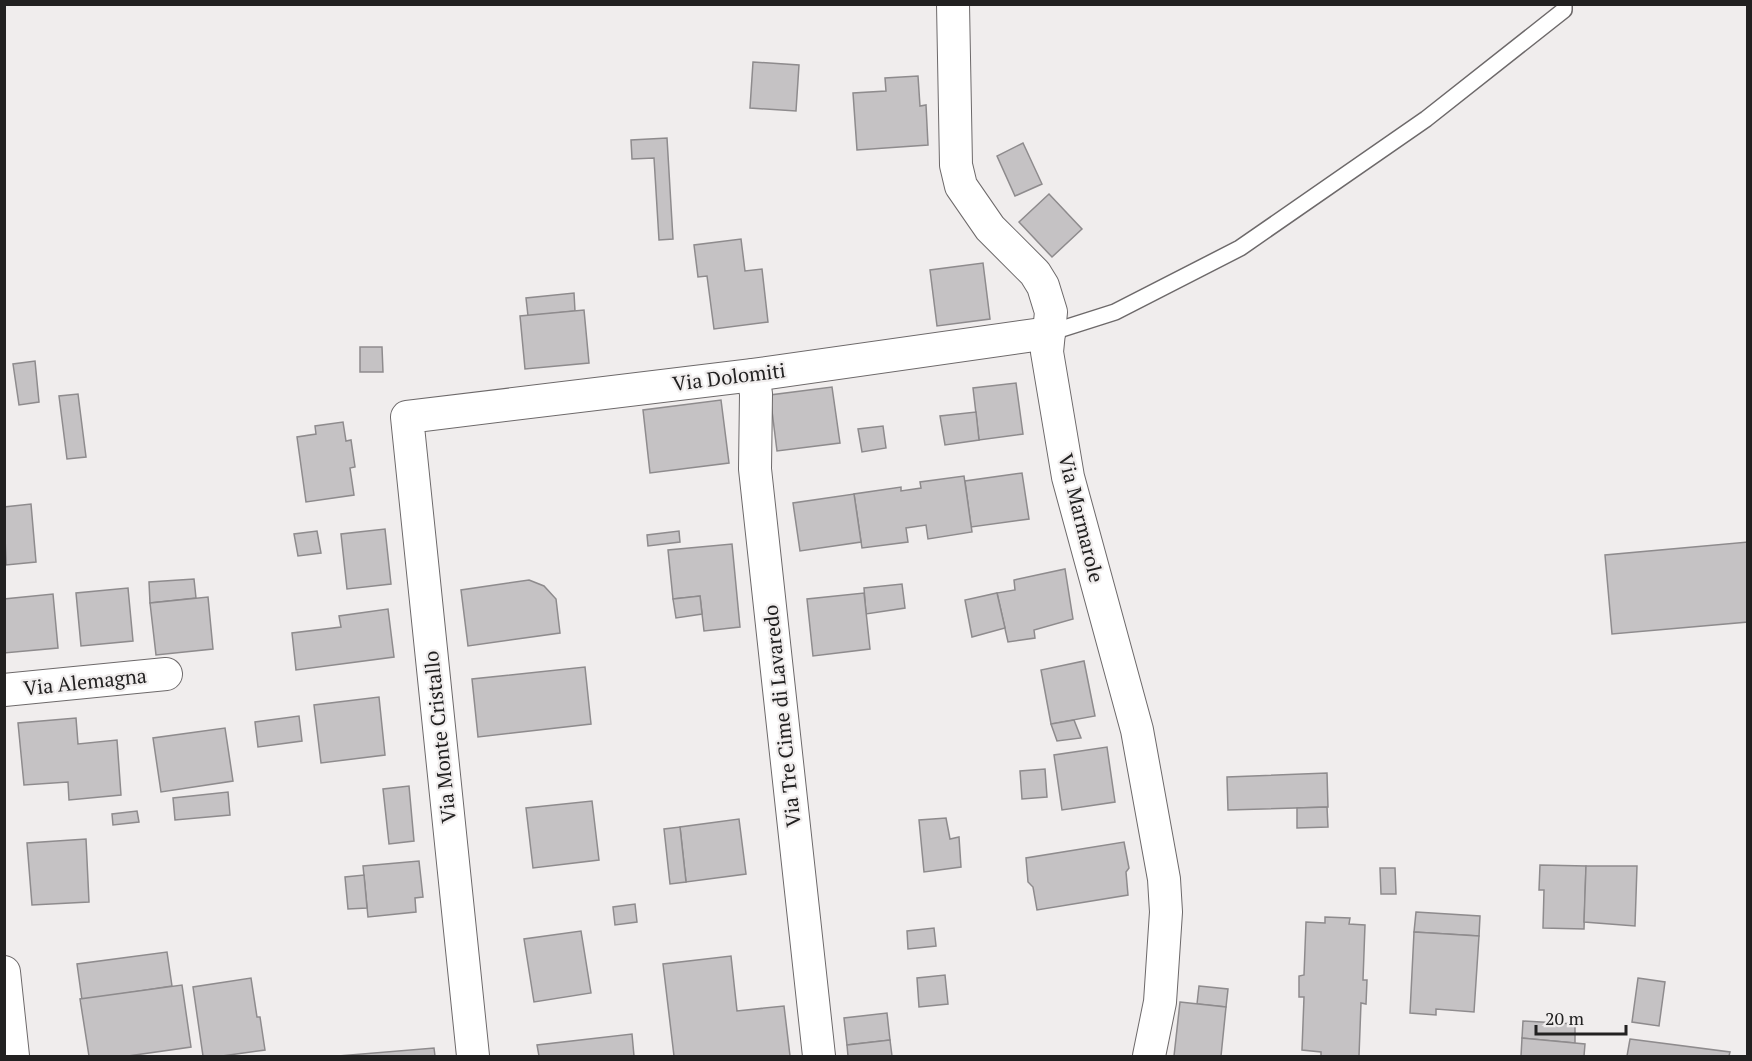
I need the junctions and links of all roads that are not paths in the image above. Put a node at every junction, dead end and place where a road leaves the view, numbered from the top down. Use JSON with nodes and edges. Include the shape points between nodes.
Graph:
{"nodes":[{"id":1,"x":953,"y":4,"type":"edge"},
{"id":2,"x":1564,"y":4,"type":"edge"},
{"id":3,"x":1049,"y":333,"type":"junction"},
{"id":4,"x":753,"y":375,"type":"junction"},
{"id":5,"x":407,"y":417,"type":"joint"},
{"id":6,"x":166,"y":674,"type":"dead end"},
{"id":7,"x":4,"y":690,"type":"edge"},
{"id":8,"x":4,"y":972,"type":"edge"},
{"id":9,"x":13,"y":1056,"type":"edge"},
{"id":10,"x":473,"y":1056,"type":"edge"},
{"id":11,"x":819,"y":1056,"type":"edge"},
{"id":12,"x":1149,"y":1056,"type":"edge"}],
"edges":[{"from":1,"to":3,"type":"street","name":"Via Marmarole","via":[[956,165],[961,186],[990,228],[1043,286],[1051,312]]},
{"from":2,"to":3,"type":"lane","via":[[1564,10],[1426,119],[1240,248],[1114,312]]},
{"from":3,"to":4,"type":"street","name":"Via Dolomiti"},
{"from":3,"to":12,"type":"street","name":"Via Marmarole","via":[[1047,352],[1068,477],[1137,730],[1164,879],[1163,971]]},
{"from":4,"to":5,"type":"street","name":"Via Dolomiti"},
{"from":4,"to":11,"type":"street","name":"Via Tre Cime di Lavaredo","via":[[755,469]]},
{"from":5,"to":10,"type":"street","name":"Via Monte Cristallo"},
{"from":6,"to":7,"type":"street","name":"Via Alemagna"},
{"from":8,"to":9,"type":"street"}]}
